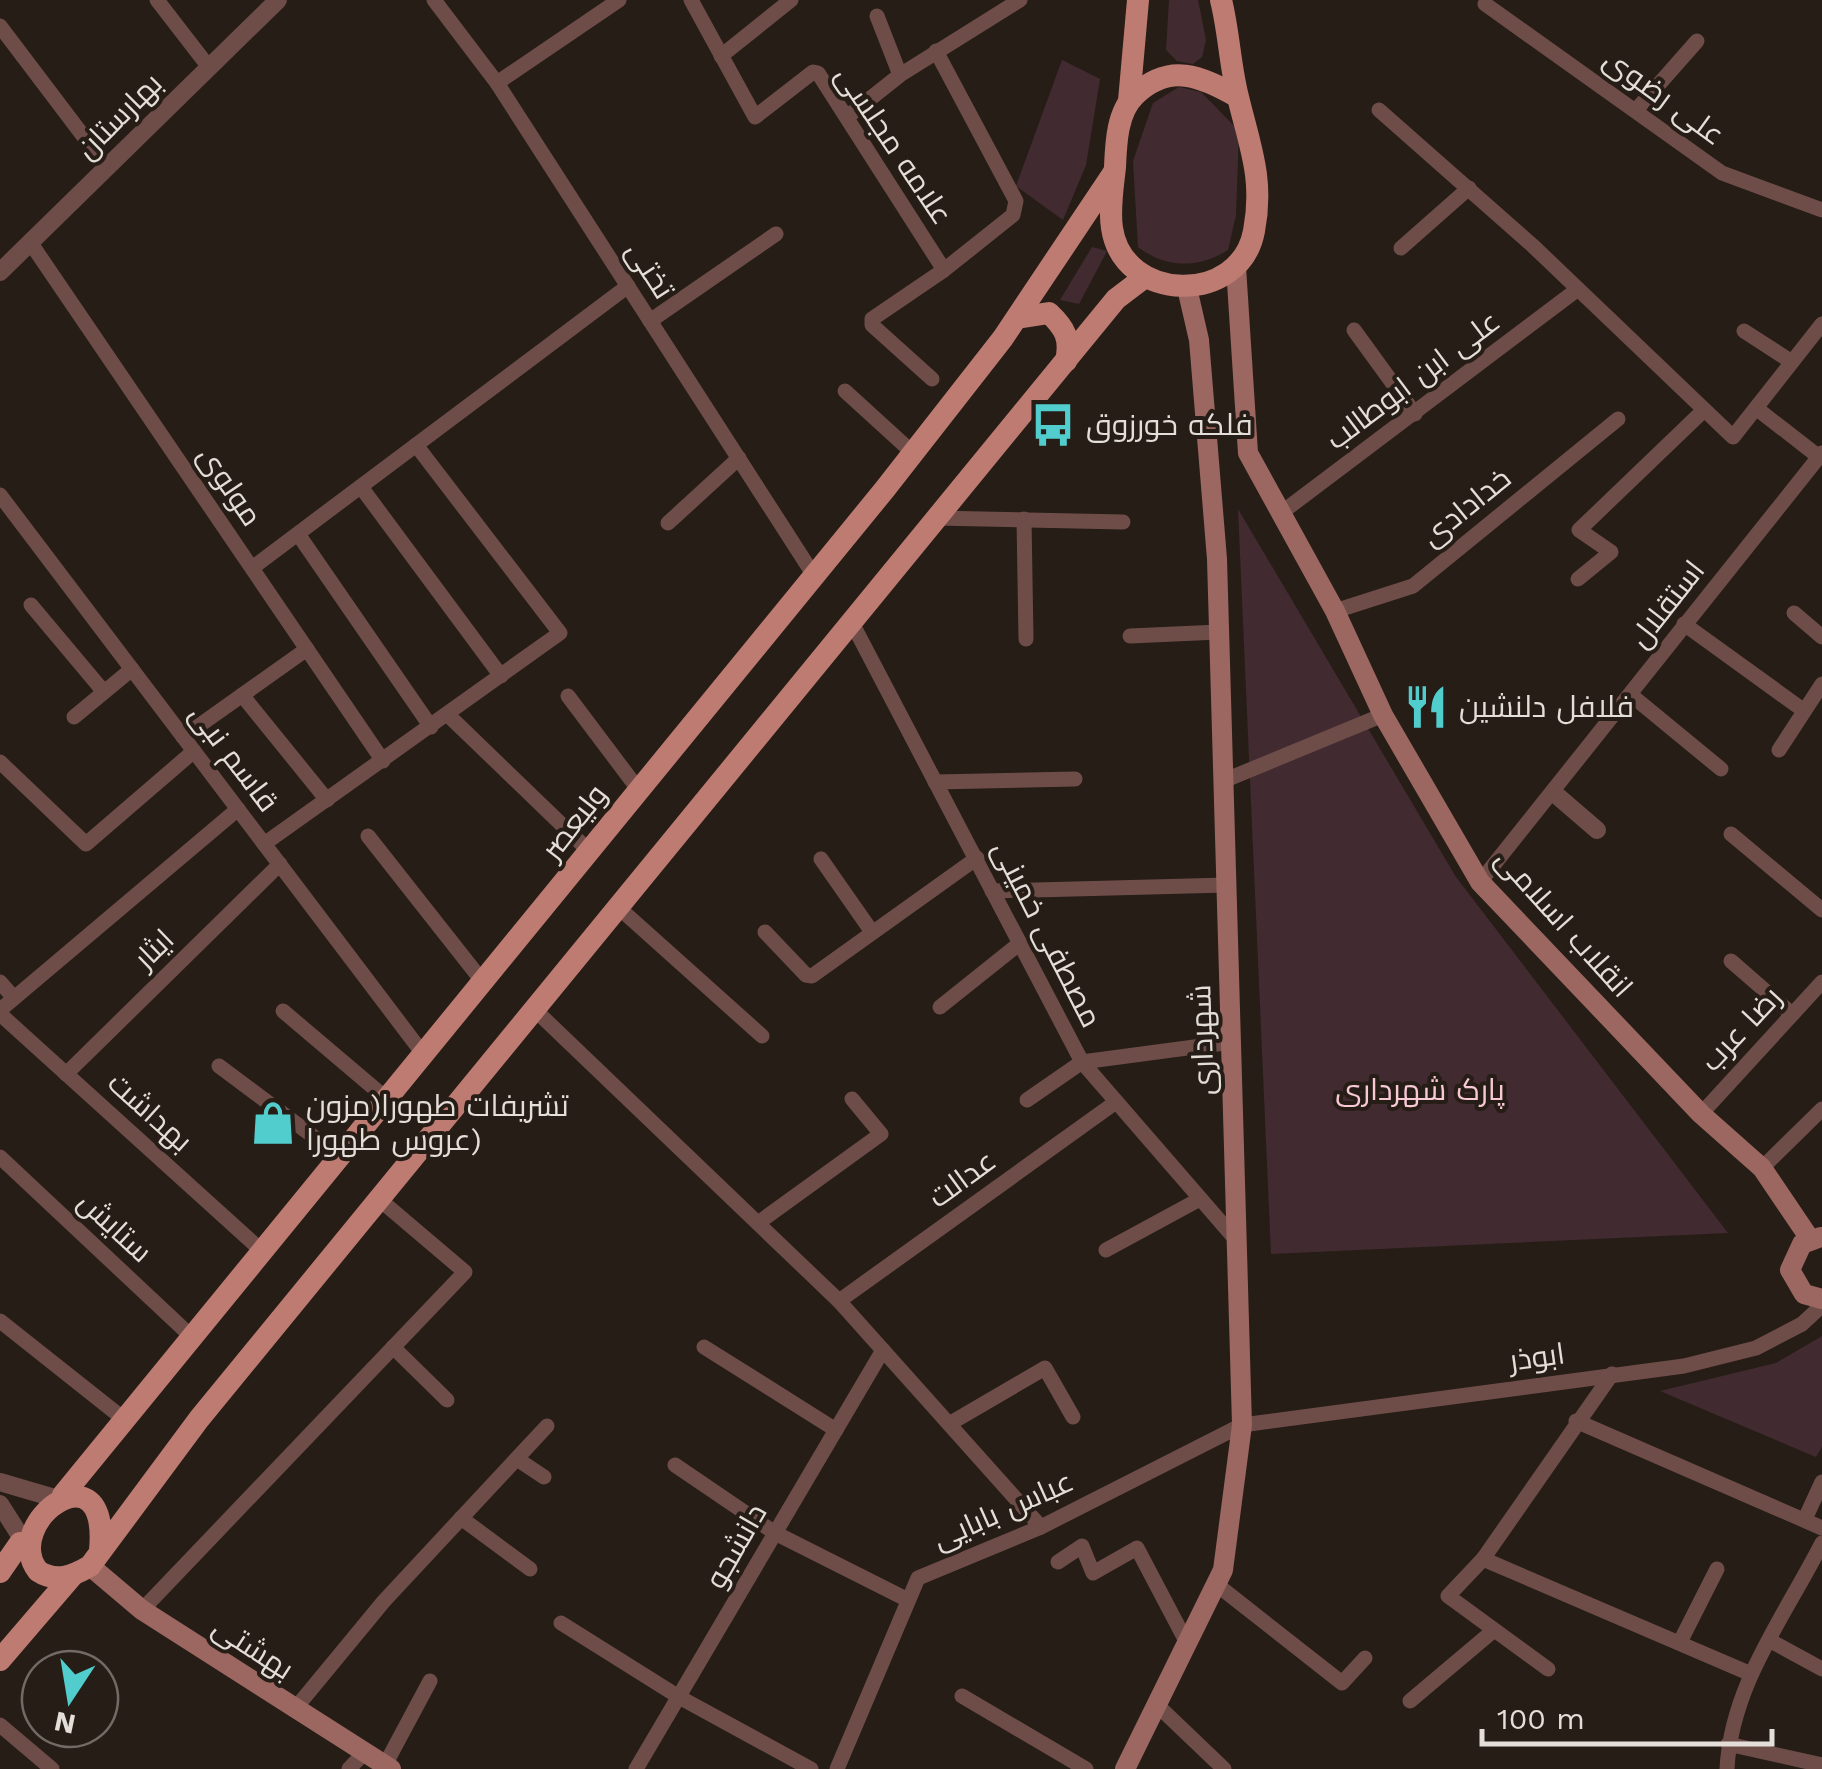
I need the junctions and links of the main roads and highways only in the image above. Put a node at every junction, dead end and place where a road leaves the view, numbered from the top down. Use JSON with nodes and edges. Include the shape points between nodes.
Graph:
{"nodes":[{"id":1,"x":1138,"y":0,"type":"edge"},
{"id":2,"x":1221,"y":0,"type":"edge"},
{"id":3,"x":1238,"y":97,"type":"junction"},
{"id":4,"x":1129,"y":101,"type":"junction"},
{"id":5,"x":1114,"y":172,"type":"junction"},
{"id":6,"x":1236,"y":266,"type":"junction"},
{"id":7,"x":1146,"y":277,"type":"junction"},
{"id":8,"x":1187,"y":288,"type":"junction"},
{"id":9,"x":1016,"y":318,"type":"junction"},
{"id":10,"x":1066,"y":361,"type":"junction"},
{"id":11,"x":1816,"y":1238,"type":"edge"},
{"id":12,"x":1821,"y":1299,"type":"edge"},
{"id":13,"x":57,"y":1496,"type":"junction"},
{"id":14,"x":20,"y":1539,"type":"junction"},
{"id":15,"x":87,"y":1564,"type":"junction"},
{"id":16,"x":0,"y":1572,"type":"edge"},
{"id":17,"x":0,"y":1660,"type":"edge"},
{"id":18,"x":388,"y":1767,"type":"edge"},
{"id":19,"x":1126,"y":1769,"type":"edge"}],
"edges":[{"from":1,"to":4,"type":"main road"},
{"from":2,"to":3,"type":"main road"},
{"from":3,"to":4,"type":"main road","via":[[1176,74],[1151,80]]},
{"from":3,"to":6,"type":"main road","via":[[1254,143],[1258,187],[1253,236]]},
{"from":4,"to":5,"type":"main road"},
{"from":5,"to":7,"type":"main road","via":[[1112,230],[1126,258]]},
{"from":5,"to":9,"type":"main road","name":"ولیعصر"},
{"from":6,"to":8,"type":"main road"},
{"from":6,"to":11,"type":"main road","name":"انقلاب اسلامی","via":[[1248,452],[1383,715],[1480,882],[1701,1114],[1762,1168]]},
{"from":7,"to":8,"type":"main road"},
{"from":7,"to":10,"type":"main road","via":[[1116,299]]},
{"from":8,"to":19,"type":"main road","name":"شهرداری","via":[[1199,340],[1219,632],[1242,1425],[1223,1570]]},
{"from":9,"to":10,"type":"main road","via":[[1049,312],[1070,344]]},
{"from":9,"to":13,"type":"main road","name":"ولیعصر","via":[[388,1100]]},
{"from":10,"to":15,"type":"main road","via":[[199,1418]]},
{"from":11,"to":12,"type":"main road","via":[[1795,1251],[1790,1270],[1804,1294]]},
{"from":13,"to":14,"type":"main road","via":[[29,1510]]},
{"from":13,"to":15,"type":"main road","via":[[81,1501],[95,1514],[102,1531]]},
{"from":14,"to":15,"type":"main road","via":[[26,1560],[55,1578]]},
{"from":14,"to":16,"type":"main road"},
{"from":15,"to":17,"type":"main road"},
{"from":15,"to":18,"type":"main road","name":"بهشتی","via":[[142,1610]]}]}
